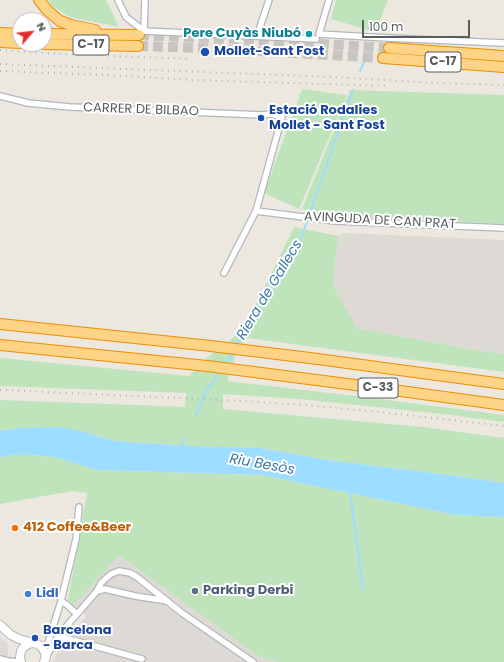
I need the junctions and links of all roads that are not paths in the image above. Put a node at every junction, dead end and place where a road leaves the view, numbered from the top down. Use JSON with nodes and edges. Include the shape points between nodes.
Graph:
{"nodes":[{"id":1,"x":40,"y":0,"type":"edge"},
{"id":2,"x":118,"y":0,"type":"edge"},
{"id":3,"x":145,"y":0,"type":"edge"},
{"id":4,"x":269,"y":0,"type":"edge"},
{"id":5,"x":329,"y":0,"type":"edge"},
{"id":6,"x":0,"y":33,"type":"edge"},
{"id":7,"x":141,"y":33,"type":"junction"},
{"id":8,"x":12,"y":34,"type":"edge"},
{"id":9,"x":52,"y":34,"type":"edge"},
{"id":10,"x":117,"y":34,"type":"junction"},
{"id":11,"x":258,"y":36,"type":"junction"},
{"id":12,"x":317,"y":36,"type":"junction"},
{"id":13,"x":388,"y":43,"type":"junction"},
{"id":14,"x":504,"y":43,"type":"edge"},
{"id":15,"x":52,"y":44,"type":"edge"},
{"id":16,"x":138,"y":46,"type":"tunnel mouth"},
{"id":17,"x":504,"y":56,"type":"edge"},
{"id":18,"x":383,"y":58,"type":"tunnel mouth"},
{"id":19,"x":504,"y":67,"type":"edge"},
{"id":20,"x":0,"y":96,"type":"edge"},
{"id":21,"x":256,"y":211,"type":"junction"},
{"id":22,"x":504,"y":228,"type":"edge"},
{"id":23,"x":224,"y":273,"type":"dead end"},
{"id":24,"x":0,"y":324,"type":"edge"},
{"id":25,"x":0,"y":345,"type":"edge"},
{"id":26,"x":504,"y":384,"type":"edge"},
{"id":27,"x":504,"y":405,"type":"edge"},
{"id":28,"x":79,"y":508,"type":"dead end"},
{"id":29,"x":147,"y":586,"type":"junction"},
{"id":30,"x":97,"y":591,"type":"junction"},
{"id":31,"x":135,"y":596,"type":"junction"},
{"id":32,"x":61,"y":601,"type":"junction"},
{"id":33,"x":167,"y":602,"type":"junction"},
{"id":34,"x":77,"y":614,"type":"junction"},
{"id":35,"x":0,"y":626,"type":"edge"},
{"id":36,"x":11,"y":635,"type":"junction"},
{"id":37,"x":58,"y":636,"type":"junction"},
{"id":38,"x":33,"y":643,"type":"junction"},
{"id":39,"x":45,"y":645,"type":"junction"},
{"id":40,"x":21,"y":651,"type":"junction"},
{"id":41,"x":0,"y":659,"type":"edge"},
{"id":42,"x":142,"y":659,"type":"dead end"},
{"id":43,"x":45,"y":660,"type":"edge"},
{"id":44,"x":20,"y":662,"type":"edge"},
{"id":45,"x":253,"y":662,"type":"edge"}],
"edges":[{"from":1,"to":10,"type":"highway","via":[[53,16],[65,23]]},
{"from":2,"to":7,"type":"street","via":[[126,17]]},
{"from":3,"to":7,"type":"street"},
{"from":4,"to":11,"type":"street"},
{"from":5,"to":12,"type":"street"},
{"from":6,"to":8,"type":"highway"},
{"from":7,"to":10,"type":"highway","number":"C-17"},
{"from":7,"to":11,"type":"street"},
{"from":9,"to":10,"type":"highway","number":"C-17"},
{"from":11,"to":12,"type":"street"},
{"from":12,"to":13,"type":"street"},
{"from":13,"to":14,"type":"street"},
{"from":13,"to":17,"type":"highway","number":"C-17"},
{"from":15,"to":16,"type":"highway","number":"C-17"},
{"from":18,"to":19,"type":"highway","number":"C-17"},
{"from":20,"to":21,"type":"street","name":"CARRER DE BILBAO","via":[[28,103],[70,107],[272,114],[282,117]]},
{"from":21,"to":22,"type":"street","name":"AVINGUDA DE CAN PRAT","via":[[335,221]]},
{"from":21,"to":23,"type":"street"},
{"from":24,"to":26,"type":"highway","number":"C-33","via":[[255,351]]},
{"from":25,"to":27,"type":"highway","number":"C-33","via":[[207,366]]},
{"from":28,"to":32,"type":"street","via":[[76,539]]},
{"from":29,"to":30,"type":"street","via":[[130,573],[119,571],[108,576]]},
{"from":29,"to":31,"type":"street","via":[[145,593]]},
{"from":29,"to":33,"type":"street"},
{"from":30,"to":31,"type":"street","via":[[106,589]]},
{"from":30,"to":34,"type":"street"},
{"from":31,"to":33,"type":"street"},
{"from":32,"to":34,"type":"street"},
{"from":32,"to":39,"type":"street"},
{"from":33,"to":45,"type":"street"},
{"from":34,"to":37,"type":"street"},
{"from":35,"to":36,"type":"street"},
{"from":36,"to":38,"type":"street"},
{"from":36,"to":40,"type":"street"},
{"from":37,"to":39,"type":"street"},
{"from":37,"to":42,"type":"street"},
{"from":37,"to":43,"type":"street"},
{"from":38,"to":39,"type":"street"},
{"from":38,"to":40,"type":"street"},
{"from":39,"to":43,"type":"street"},
{"from":40,"to":44,"type":"street"},
{"from":41,"to":44,"type":"street"}]}
